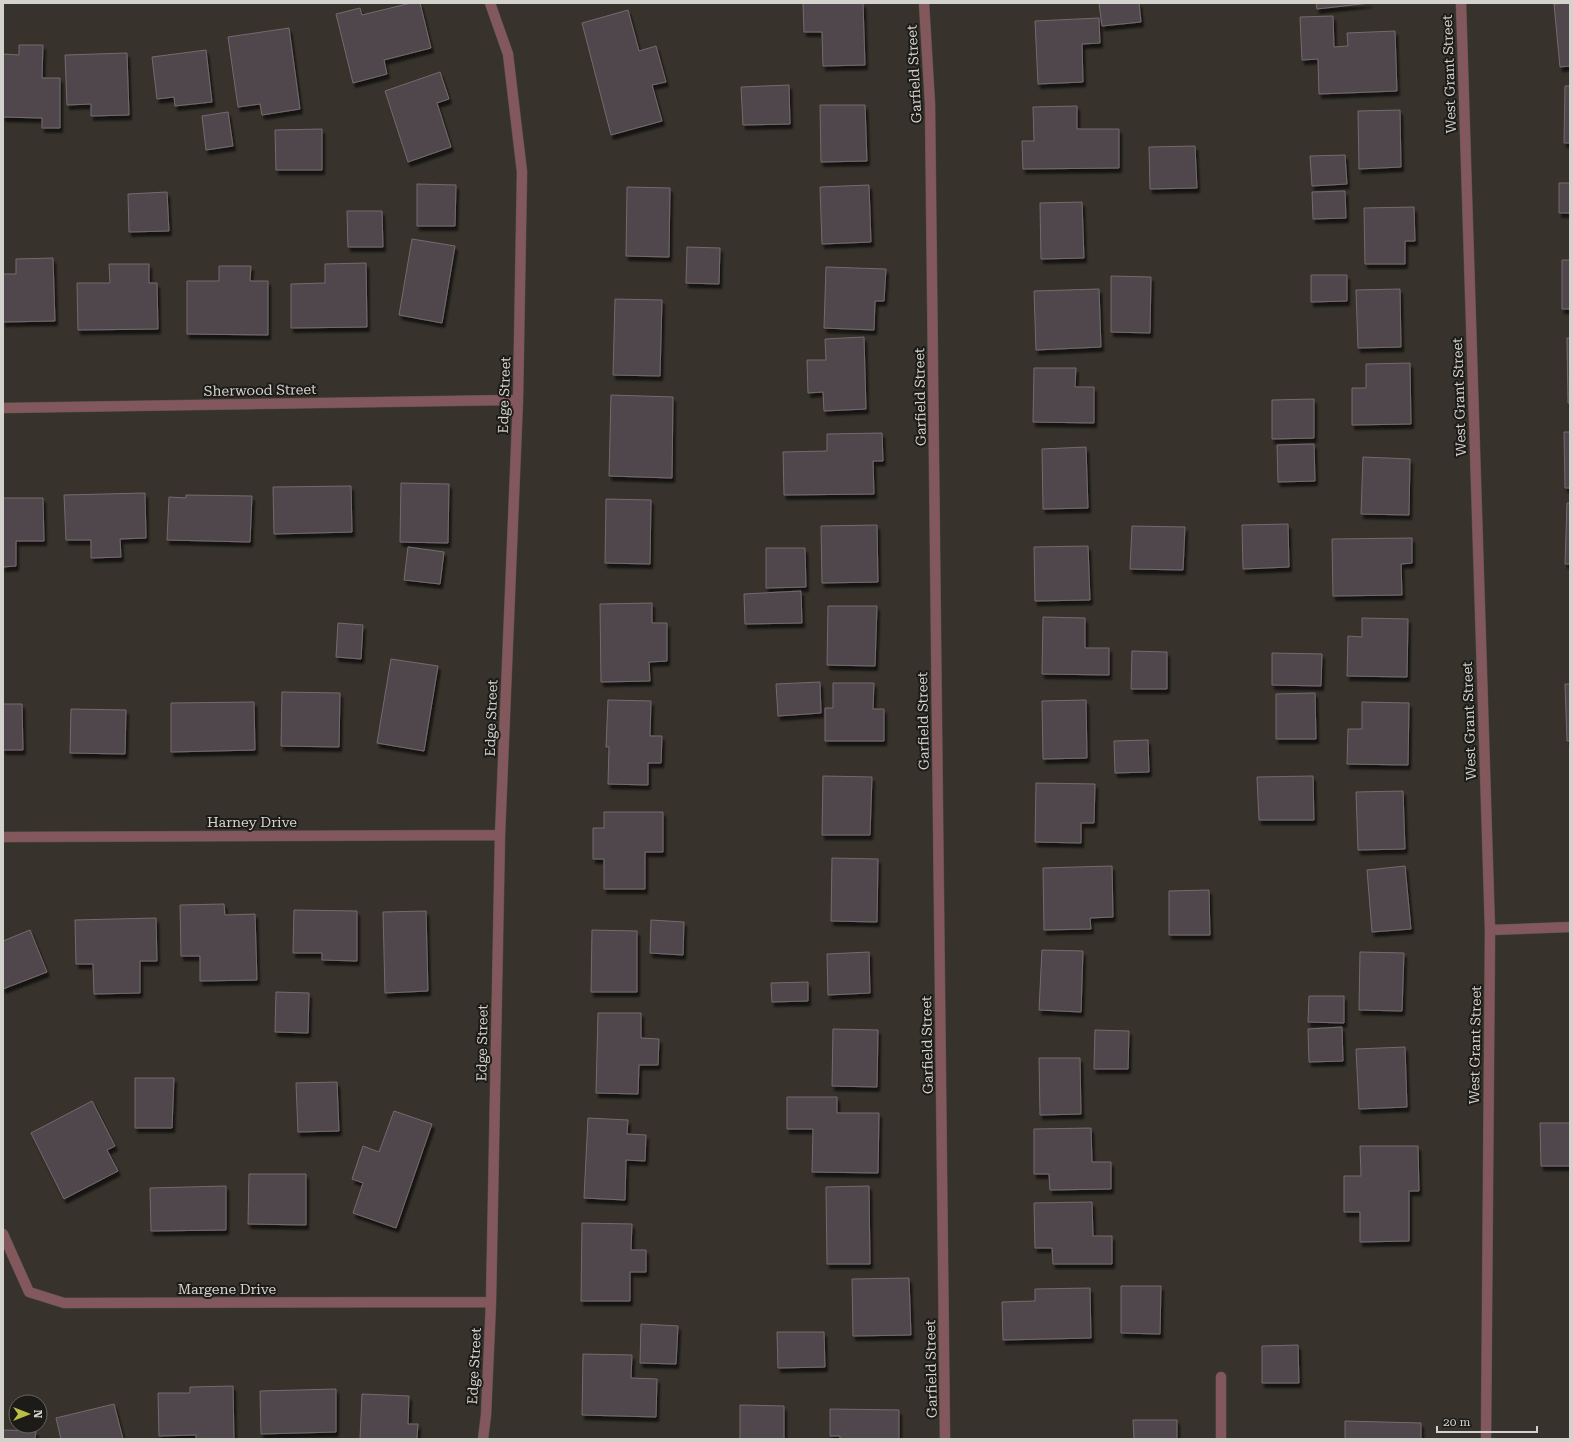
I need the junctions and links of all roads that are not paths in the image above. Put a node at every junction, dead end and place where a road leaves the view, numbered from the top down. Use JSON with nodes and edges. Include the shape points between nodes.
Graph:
{"nodes":[{"id":1,"x":490,"y":3,"type":"edge"},
{"id":2,"x":924,"y":3,"type":"edge"},
{"id":3,"x":1461,"y":3,"type":"edge"},
{"id":4,"x":518,"y":400,"type":"junction"},
{"id":5,"x":3,"y":408,"type":"edge"},
{"id":6,"x":500,"y":834,"type":"junction"},
{"id":7,"x":3,"y":837,"type":"edge"},
{"id":8,"x":1570,"y":927,"type":"edge"},
{"id":9,"x":1490,"y":930,"type":"junction"},
{"id":10,"x":3,"y":1234,"type":"edge"},
{"id":11,"x":491,"y":1302,"type":"junction"},
{"id":12,"x":1221,"y":1377,"type":"dead end"},
{"id":13,"x":483,"y":1439,"type":"edge"},
{"id":14,"x":945,"y":1439,"type":"edge"},
{"id":15,"x":1221,"y":1439,"type":"edge"},
{"id":16,"x":1486,"y":1439,"type":"edge"}],
"edges":[{"from":1,"to":4,"type":"street","name":"Edge Street","via":[[508,54],[522,172]]},
{"from":2,"to":14,"type":"street","name":"Garfield Street","via":[[930,104]]},
{"from":3,"to":9,"type":"street","name":"West Grant Street"},
{"from":4,"to":5,"type":"street","name":"Sherwood Street"},
{"from":4,"to":6,"type":"street","name":"Edge Street"},
{"from":6,"to":7,"type":"street","name":"Harney Drive"},
{"from":6,"to":11,"type":"street","name":"Edge Street"},
{"from":8,"to":9,"type":"street"},
{"from":9,"to":16,"type":"street","name":"West Grant Street"},
{"from":10,"to":11,"type":"street","name":"Margene Drive","via":[[29,1292],[64,1303]]},
{"from":11,"to":13,"type":"street","name":"Edge Street"},
{"from":12,"to":15,"type":"street"}]}
